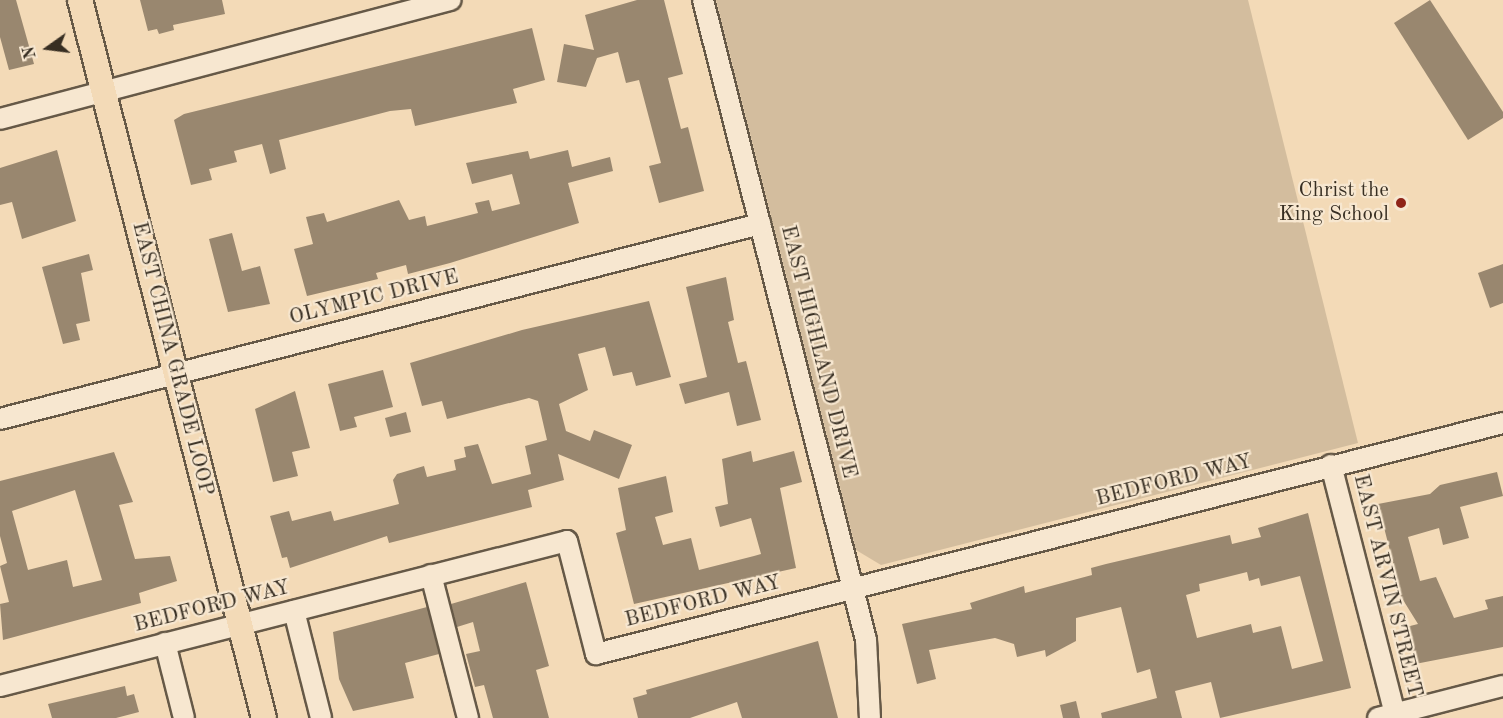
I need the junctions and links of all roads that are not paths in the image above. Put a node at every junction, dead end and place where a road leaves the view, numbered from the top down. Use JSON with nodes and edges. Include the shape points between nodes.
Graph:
{"nodes":[{"id":1,"x":81,"y":0,"type":"edge"},
{"id":2,"x":451,"y":0,"type":"edge"},
{"id":3,"x":703,"y":0,"type":"edge"},
{"id":4,"x":104,"y":92,"type":"junction"},
{"id":5,"x":0,"y":119,"type":"edge"},
{"id":6,"x":760,"y":224,"type":"junction"},
{"id":7,"x":176,"y":373,"type":"junction"},
{"id":8,"x":0,"y":418,"type":"edge"},
{"id":9,"x":1503,"y":423,"type":"edge"},
{"id":10,"x":1331,"y":465,"type":"junction"},
{"id":11,"x":431,"y":575,"type":"junction"},
{"id":12,"x":853,"y":588,"type":"junction"},
{"id":13,"x":294,"y":610,"type":"junction"},
{"id":14,"x":240,"y":624,"type":"junction"},
{"id":15,"x":165,"y":644,"type":"junction"},
{"id":16,"x":1503,"y":686,"type":"edge"},
{"id":17,"x":0,"y":687,"type":"edge"},
{"id":18,"x":1390,"y":717,"type":"edge"},
{"id":19,"x":184,"y":718,"type":"edge"},
{"id":20,"x":264,"y":718,"type":"edge"},
{"id":21,"x":321,"y":718,"type":"edge"},
{"id":22,"x":468,"y":718,"type":"edge"},
{"id":23,"x":870,"y":718,"type":"edge"}],
"edges":[{"from":1,"to":4,"type":"main road","name":"EAST CHINA GRADE LOOP"},
{"from":2,"to":4,"type":"street"},
{"from":3,"to":6,"type":"street","name":"EAST HIGHLAND DRIVE"},
{"from":4,"to":5,"type":"street"},
{"from":4,"to":7,"type":"main road","name":"EAST CHINA GRADE LOOP"},
{"from":6,"to":7,"type":"street","name":"OLYMPIC DRIVE"},
{"from":6,"to":12,"type":"street","name":"EAST HIGHLAND DRIVE"},
{"from":7,"to":8,"type":"street","name":"OLYMPIC DRIVE"},
{"from":7,"to":14,"type":"main road","name":"EAST CHINA GRADE LOOP"},
{"from":9,"to":10,"type":"street","name":"BEDFORD WAY"},
{"from":10,"to":12,"type":"street","name":"BEDFORD WAY"},
{"from":10,"to":18,"type":"street","name":"EAST ARVIN STREET"},
{"from":11,"to":12,"type":"street","name":"BEDFORD WAY","via":[[567,541],[596,654]]},
{"from":11,"to":13,"type":"street","name":"BEDFORD WAY"},
{"from":11,"to":22,"type":"street"},
{"from":12,"to":23,"type":"street","name":"EAST HIGHLAND DRIVE","via":[[866,640]]},
{"from":13,"to":14,"type":"street","name":"BEDFORD WAY"},
{"from":13,"to":21,"type":"street"},
{"from":14,"to":15,"type":"street","name":"BEDFORD WAY"},
{"from":14,"to":20,"type":"main road","name":"EAST CHINA GRADE LOOP"},
{"from":15,"to":17,"type":"street","name":"BEDFORD WAY"},
{"from":15,"to":19,"type":"street"},
{"from":16,"to":18,"type":"street"}]}
